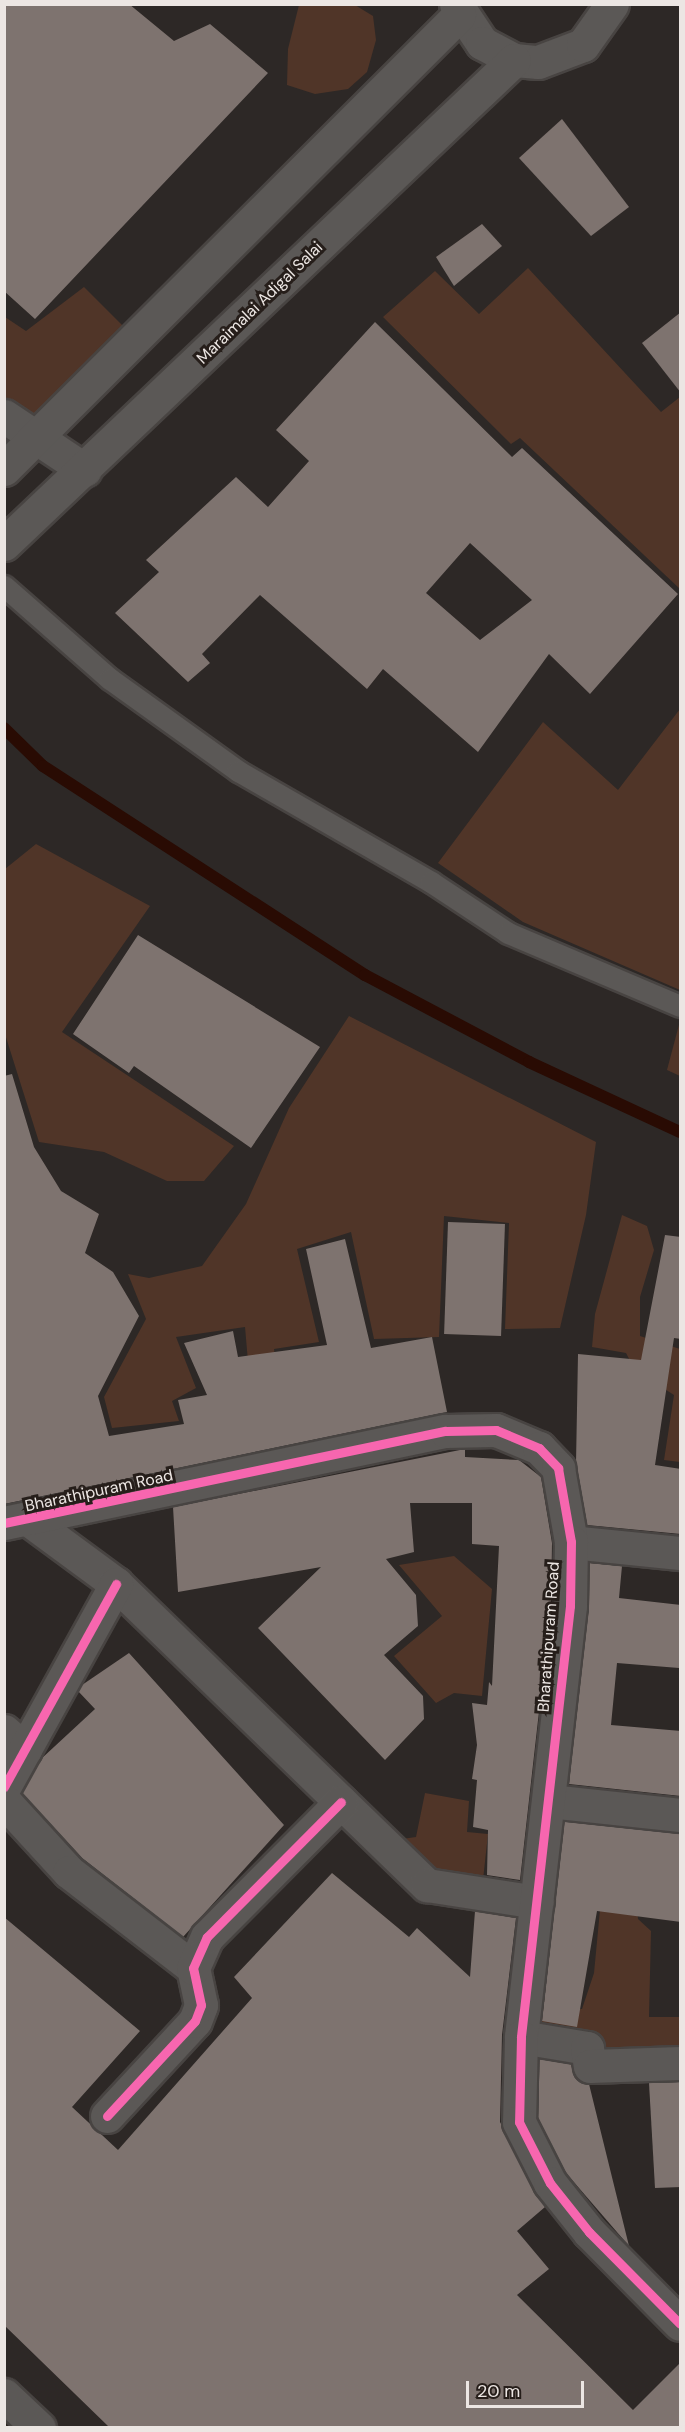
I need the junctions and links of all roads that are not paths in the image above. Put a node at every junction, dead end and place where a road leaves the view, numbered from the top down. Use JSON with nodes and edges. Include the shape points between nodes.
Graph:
{"nodes":[{"id":1,"x":612,"y":4,"type":"edge"},
{"id":2,"x":458,"y":10,"type":"edge"},
{"id":3,"x":514,"y":60,"type":"junction"},
{"id":4,"x":4,"y":416,"type":"edge"},
{"id":5,"x":39,"y":435,"type":"junction"},
{"id":6,"x":4,"y":469,"type":"edge"},
{"id":7,"x":86,"y":470,"type":"junction"},
{"id":8,"x":4,"y":544,"type":"edge"},
{"id":9,"x":4,"y":586,"type":"edge"},
{"id":10,"x":681,"y":1006,"type":"edge"},
{"id":11,"x":18,"y":1522,"type":"edge"},
{"id":12,"x":570,"y":1542,"type":"junction"},
{"id":13,"x":681,"y":1553,"type":"edge"},
{"id":14,"x":116,"y":1584,"type":"junction"},
{"id":15,"x":15,"y":1740,"type":"edge"},
{"id":16,"x":4,"y":1787,"type":"edge"},
{"id":17,"x":4,"y":1801,"type":"edge"},
{"id":18,"x":549,"y":1801,"type":"junction"},
{"id":19,"x":341,"y":1802,"type":"junction"},
{"id":20,"x":681,"y":1815,"type":"edge"},
{"id":21,"x":537,"y":1902,"type":"junction"},
{"id":22,"x":193,"y":1968,"type":"junction"},
{"id":23,"x":521,"y":2037,"type":"junction"},
{"id":24,"x":681,"y":2063,"type":"edge"},
{"id":25,"x":108,"y":2116,"type":"dead end"},
{"id":26,"x":681,"y":2324,"type":"edge"},
{"id":27,"x":4,"y":2395,"type":"edge"},
{"id":28,"x":39,"y":2427,"type":"edge"}],
"edges":[{"from":1,"to":3,"type":"street","via":[[583,45],[562,57]]},
{"from":2,"to":3,"type":"street","via":[[482,43]]},
{"from":2,"to":5,"type":"street"},
{"from":3,"to":7,"type":"street","name":"Maraimalai Adigal Salai"},
{"from":4,"to":5,"type":"street"},
{"from":5,"to":6,"type":"street"},
{"from":5,"to":7,"type":"street"},
{"from":7,"to":8,"type":"street","name":"Maraimalai Adigal Salai"},
{"from":9,"to":10,"type":"lane","via":[[110,679],[238,771],[431,882],[508,933]]},
{"from":11,"to":12,"type":"street","name":"Bharathipuram Road","via":[[446,1431],[496,1430],[539,1448],[558,1468]]},
{"from":11,"to":14,"type":"street"},
{"from":12,"to":13,"type":"street"},
{"from":12,"to":18,"type":"street","name":"Bharathipuram Road","via":[[570,1606]]},
{"from":14,"to":15,"type":"street"},
{"from":14,"to":19,"type":"street"},
{"from":15,"to":16,"type":"street"},
{"from":17,"to":22,"type":"street","via":[[69,1872]]},
{"from":18,"to":20,"type":"street"},
{"from":18,"to":21,"type":"street","name":"Bharathipuram Road"},
{"from":19,"to":21,"type":"street","via":[[427,1885]]},
{"from":19,"to":22,"type":"street","via":[[207,1938]]},
{"from":21,"to":23,"type":"street","name":"Bharathipuram Road"},
{"from":22,"to":25,"type":"street","via":[[201,2006],[195,2021]]},
{"from":23,"to":24,"type":"street","via":[[587,2048],[590,2066]]},
{"from":23,"to":26,"type":"street","name":"Bharathipuram Road","via":[[519,2122],[550,2183],[589,2232]]},
{"from":27,"to":28,"type":"street"}]}
